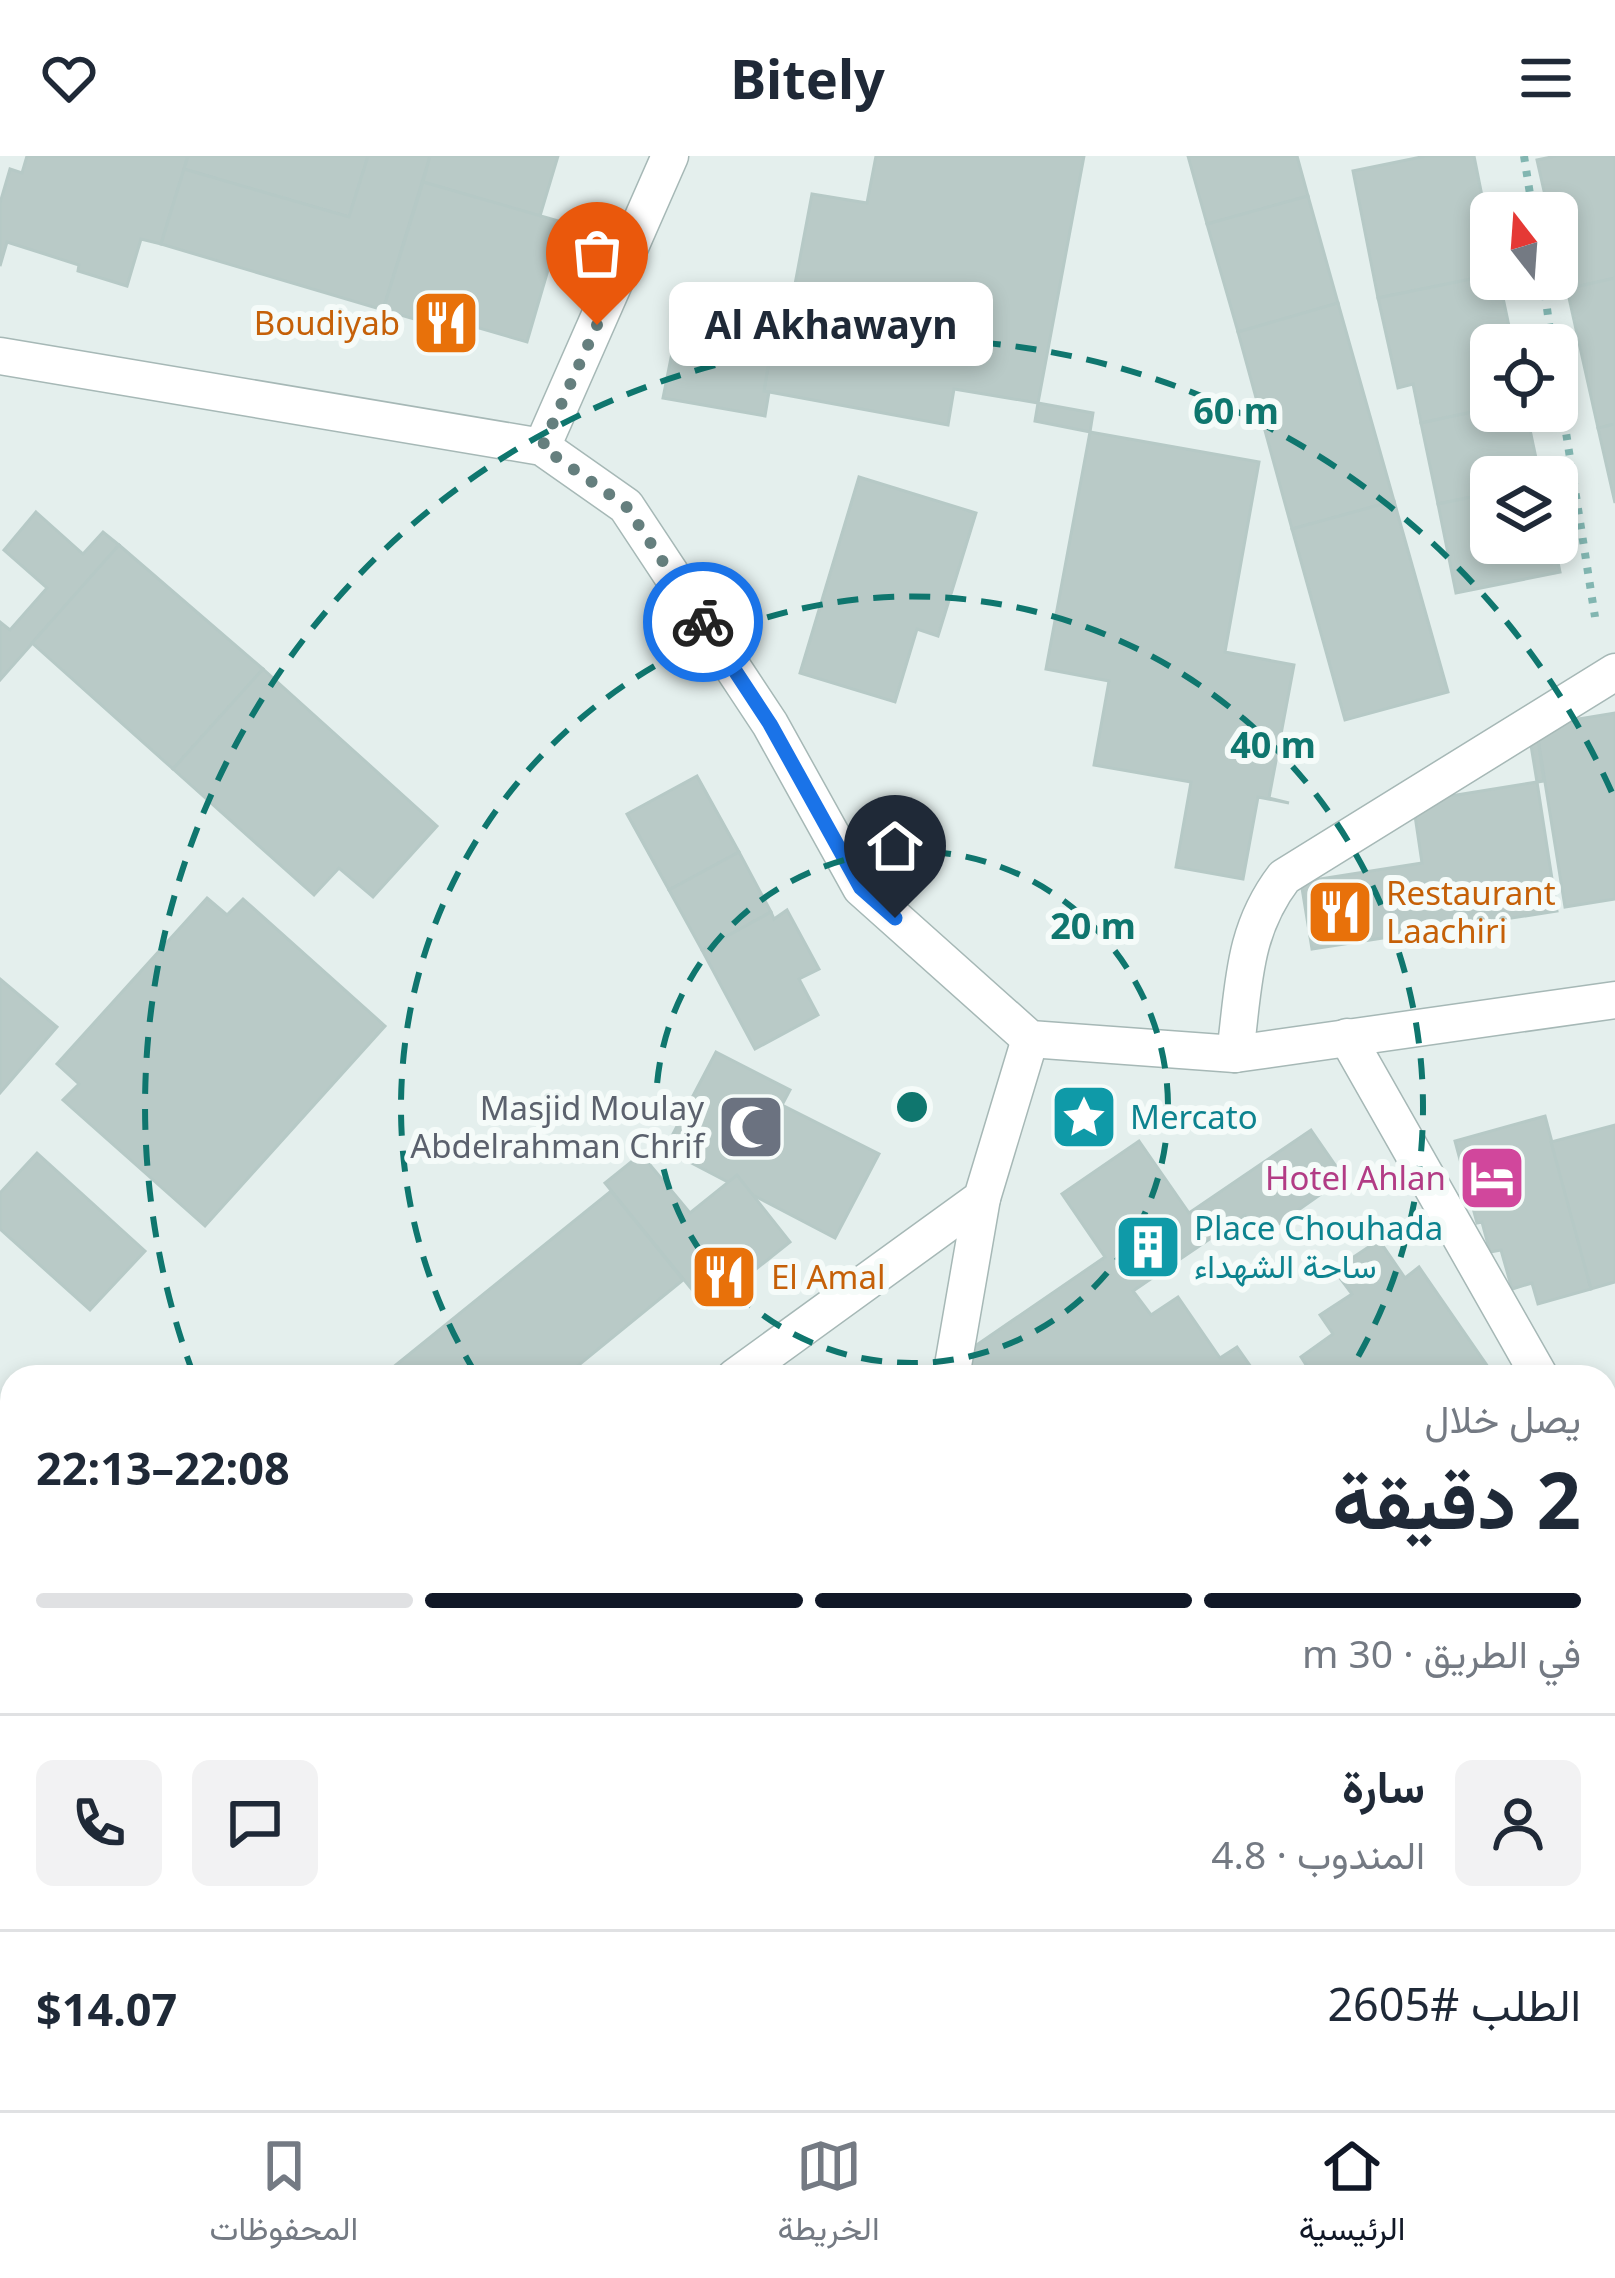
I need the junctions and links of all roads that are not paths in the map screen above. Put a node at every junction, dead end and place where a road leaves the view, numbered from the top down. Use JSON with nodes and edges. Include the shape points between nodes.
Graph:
{"nodes":[{"id":1,"x":670,"y":156,"type":"edge"},
{"id":2,"x":0,"y":356,"type":"edge"},
{"id":3,"x":542,"y":447,"type":"junction"},
{"id":4,"x":1615,"y":672,"type":"edge"},
{"id":5,"x":1615,"y":1000,"type":"edge"},
{"id":6,"x":1347,"y":1037,"type":"junction"},
{"id":7,"x":1030,"y":1039,"type":"junction"},
{"id":8,"x":1235,"y":1054,"type":"junction"},
{"id":9,"x":982,"y":1198,"type":"junction"},
{"id":10,"x":752,"y":1365,"type":"edge"},
{"id":11,"x":953,"y":1365,"type":"edge"},
{"id":12,"x":1533,"y":1365,"type":"edge"}],
"edges":[{"from":1,"to":3,"type":"street"},
{"from":2,"to":3,"type":"street"},
{"from":3,"to":7,"type":"street","via":[[626,506],[770,724],[861,888]]},
{"from":4,"to":8,"type":"street","via":[[1284,877],[1251,936]]},
{"from":5,"to":6,"type":"street"},
{"from":6,"to":8,"type":"street"},
{"from":6,"to":12,"type":"street"},
{"from":7,"to":8,"type":"street"},
{"from":7,"to":9,"type":"street"},
{"from":9,"to":10,"type":"street"},
{"from":9,"to":11,"type":"street"}]}
